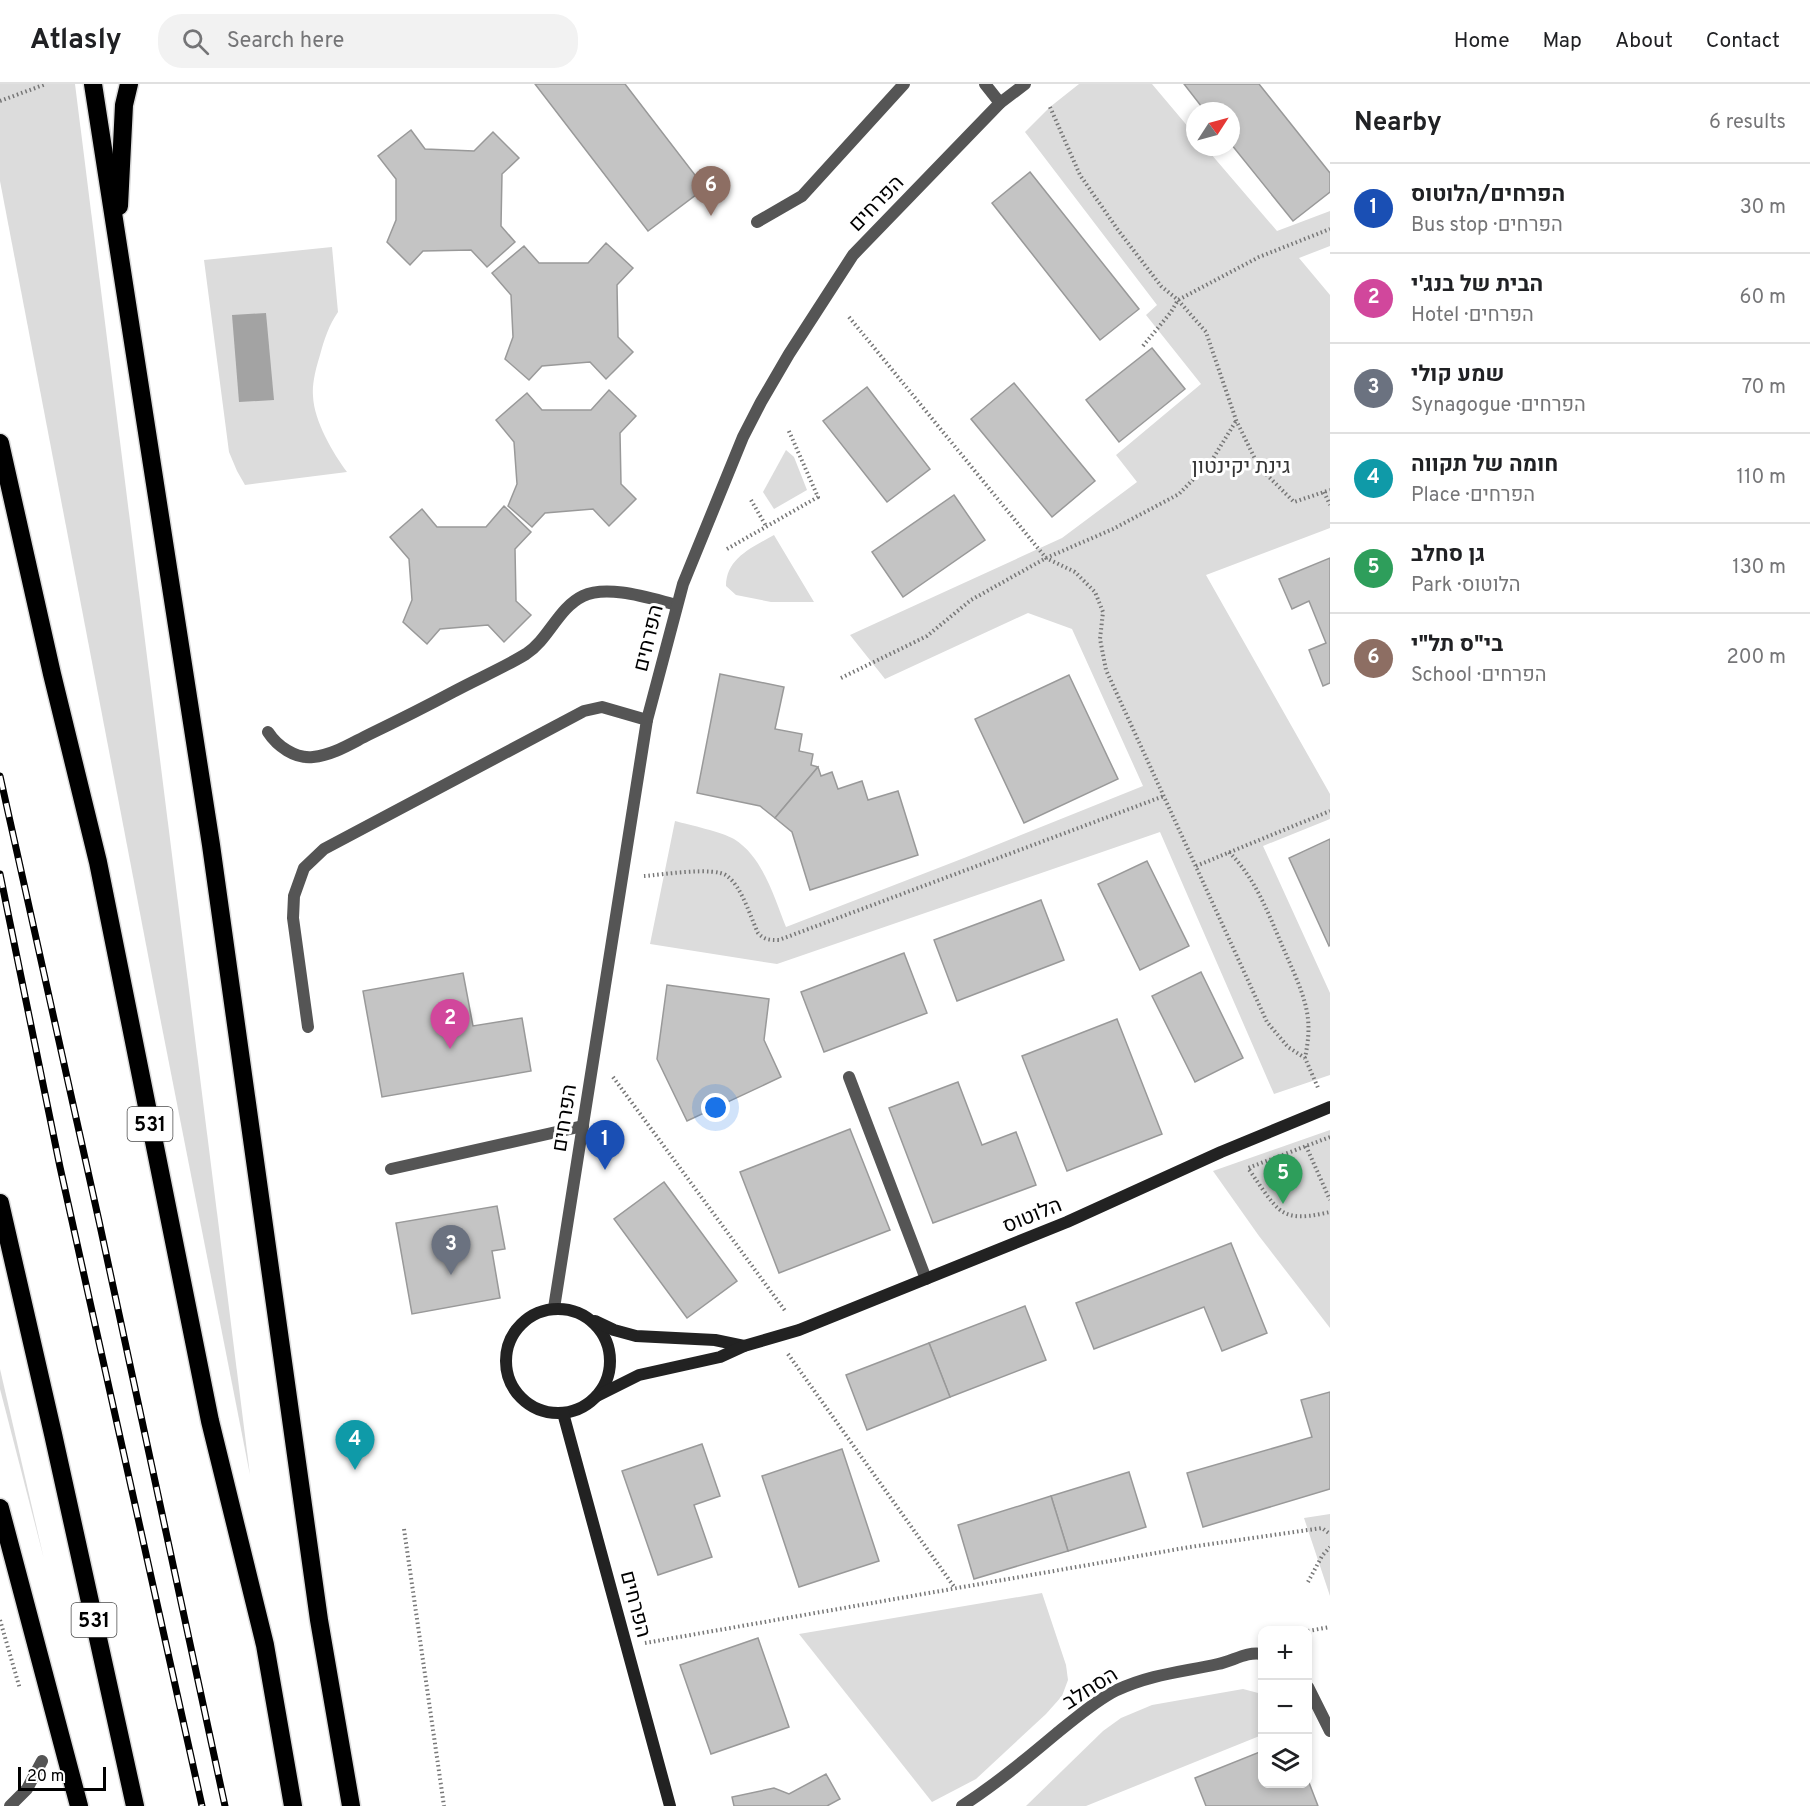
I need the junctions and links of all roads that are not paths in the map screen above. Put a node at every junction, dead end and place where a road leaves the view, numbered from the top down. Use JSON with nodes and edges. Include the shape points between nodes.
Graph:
{"nodes":[{"id":1,"x":93,"y":84,"type":"edge"},
{"id":2,"x":129,"y":84,"type":"edge"},
{"id":3,"x":904,"y":84,"type":"edge"},
{"id":4,"x":985,"y":84,"type":"edge"},
{"id":5,"x":1025,"y":84,"type":"edge"},
{"id":6,"x":1000,"y":103,"type":"junction"},
{"id":7,"x":757,"y":222,"type":"dead end"},
{"id":8,"x":117,"y":243,"type":"junction"},
{"id":9,"x":0,"y":443,"type":"edge"},
{"id":10,"x":677,"y":605,"type":"junction"},
{"id":11,"x":647,"y":720,"type":"junction"},
{"id":12,"x":268,"y":732,"type":"dead end"},
{"id":13,"x":308,"y":1027,"type":"dead end"},
{"id":14,"x":849,"y":1077,"type":"dead end"},
{"id":15,"x":1329,"y":1108,"type":"edge"},
{"id":16,"x":583,"y":1126,"type":"junction"},
{"id":17,"x":391,"y":1169,"type":"dead end"},
{"id":18,"x":0,"y":1203,"type":"edge"},
{"id":19,"x":926,"y":1279,"type":"junction"},
{"id":20,"x":554,"y":1308,"type":"junction"},
{"id":21,"x":590,"y":1319,"type":"junction"},
{"id":22,"x":744,"y":1346,"type":"junction"},
{"id":23,"x":597,"y":1396,"type":"junction"},
{"id":24,"x":563,"y":1413,"type":"junction"},
{"id":25,"x":0,"y":1508,"type":"edge"},
{"id":26,"x":1258,"y":1653,"type":"edge"},
{"id":27,"x":1312,"y":1696,"type":"edge"},
{"id":28,"x":1330,"y":1731,"type":"edge"},
{"id":29,"x":42,"y":1761,"type":"dead end"},
{"id":30,"x":10,"y":1806,"type":"edge"},
{"id":31,"x":79,"y":1806,"type":"edge"},
{"id":32,"x":135,"y":1806,"type":"edge"},
{"id":33,"x":293,"y":1806,"type":"edge"},
{"id":34,"x":351,"y":1806,"type":"edge"},
{"id":35,"x":670,"y":1806,"type":"edge"},
{"id":36,"x":962,"y":1806,"type":"edge"}],
"edges":[{"from":1,"to":8,"type":"highway"},
{"from":2,"to":8,"type":"highway","via":[[124,105]]},
{"from":3,"to":7,"type":"street","via":[[802,196]]},
{"from":4,"to":6,"type":"street"},
{"from":5,"to":6,"type":"street","name":"הפרחים"},
{"from":6,"to":10,"type":"street","name":"הפרחים","via":[[853,255],[789,354],[743,437]]},
{"from":8,"to":34,"type":"highway","via":[[209,833],[319,1620]]},
{"from":9,"to":33,"type":"highway","number":"531","via":[[98,862],[210,1421],[265,1645]]},
{"from":10,"to":11,"type":"street","name":"הפרחים"},
{"from":10,"to":12,"type":"street","via":[[624,593],[603,591],[584,596],[567,608],[528,653],[332,753],[311,758],[291,753]]},
{"from":11,"to":13,"type":"street","via":[[602,707],[584,711],[324,849],[304,868],[294,896],[293,918]]},
{"from":11,"to":16,"type":"street","name":"הפרחים"},
{"from":14,"to":19,"type":"street"},
{"from":15,"to":19,"type":"street","name":"הלוטוס"},
{"from":16,"to":17,"type":"street"},
{"from":16,"to":20,"type":"street","name":"הפרחים"},
{"from":18,"to":32,"type":"highway","number":"531"},
{"from":19,"to":22,"type":"street","name":"הלוטוס","via":[[799,1330]]},
{"from":20,"to":21,"type":"street","via":[[579,1312]]},
{"from":20,"to":24,"type":"street","via":[[537,1312],[511,1335],[506,1369],[519,1397],[547,1413]]},
{"from":21,"to":22,"type":"street","name":"הלוטוס","via":[[636,1336],[715,1340]]},
{"from":21,"to":23,"type":"street","via":[[600,1329],[610,1356],[605,1384]]},
{"from":22,"to":23,"type":"street","name":"הלוטוס","via":[[720,1357],[639,1375]]},
{"from":23,"to":24,"type":"street","via":[[587,1405]]},
{"from":24,"to":35,"type":"street","name":"הפרחים"},
{"from":25,"to":31,"type":"highway"},
{"from":26,"to":36,"type":"street","name":"הסחלב","via":[[1168,1672],[1115,1691]]},
{"from":27,"to":28,"type":"street"},
{"from":29,"to":30,"type":"street","via":[[27,1789]]}]}
